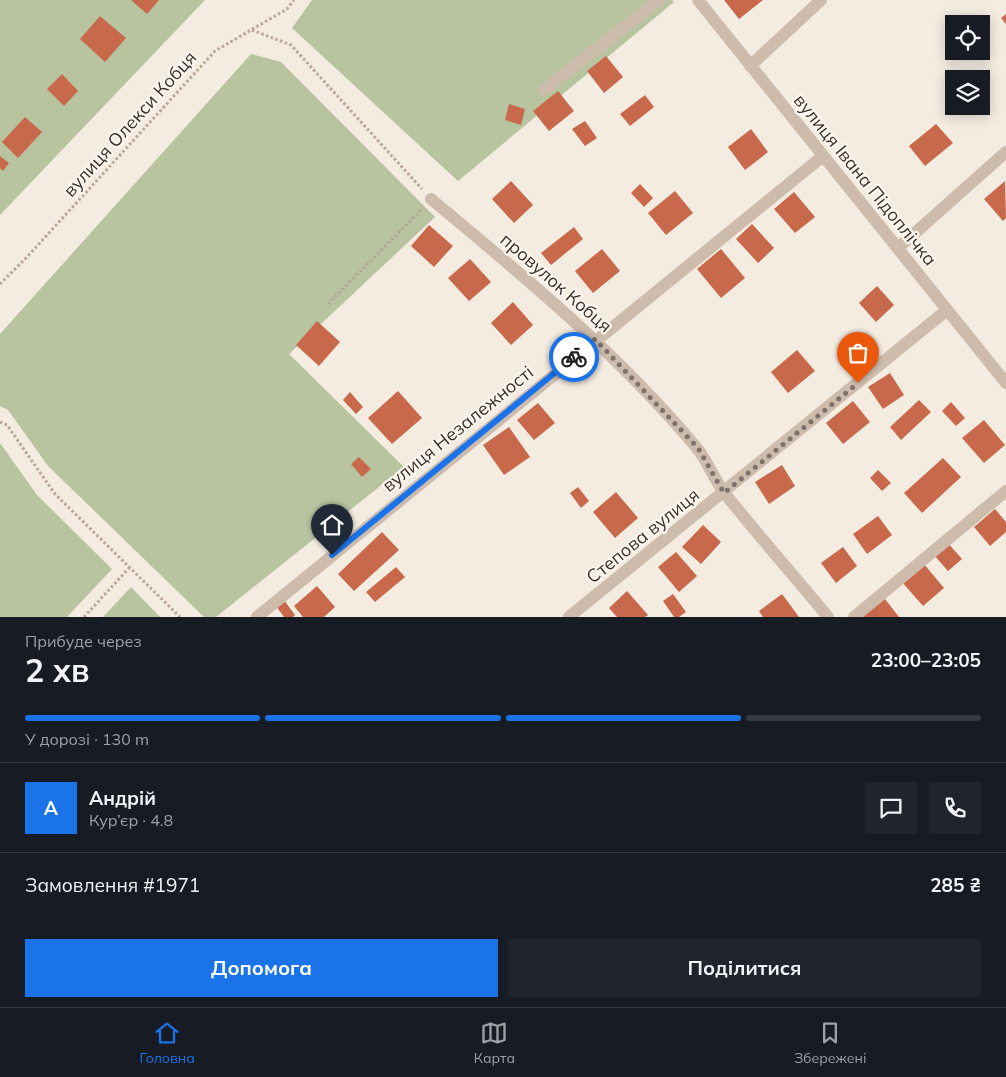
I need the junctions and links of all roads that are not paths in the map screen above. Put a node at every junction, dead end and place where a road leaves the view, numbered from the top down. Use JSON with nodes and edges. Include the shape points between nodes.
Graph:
{"nodes":[{"id":1,"x":659,"y":0,"type":"edge"},
{"id":2,"x":698,"y":0,"type":"edge"},
{"id":3,"x":821,"y":0,"type":"edge"},
{"id":4,"x":750,"y":66,"type":"junction"},
{"id":5,"x":544,"y":90,"type":"dead end"},
{"id":6,"x":1006,"y":152,"type":"edge"},
{"id":7,"x":823,"y":156,"type":"junction"},
{"id":8,"x":431,"y":199,"type":"road end"},
{"id":9,"x":898,"y":248,"type":"junction"},
{"id":10,"x":947,"y":310,"type":"junction"},
{"id":11,"x":595,"y":339,"type":"junction"},
{"id":12,"x":1006,"y":382,"type":"edge"},
{"id":13,"x":1006,"y":491,"type":"edge"},
{"id":14,"x":724,"y":493,"type":"junction"},
{"id":15,"x":257,"y":617,"type":"edge"},
{"id":16,"x":569,"y":617,"type":"edge"},
{"id":17,"x":828,"y":617,"type":"edge"},
{"id":18,"x":854,"y":617,"type":"edge"}],
"edges":[{"from":1,"to":5,"type":"street"},
{"from":2,"to":4,"type":"street","name":"вулиця Івана Підоплічка"},
{"from":3,"to":4,"type":"street"},
{"from":4,"to":7,"type":"street","name":"вулиця Івана Підоплічка"},
{"from":6,"to":9,"type":"street"},
{"from":7,"to":9,"type":"street","name":"вулиця Івана Підоплічка"},
{"from":7,"to":11,"type":"street","name":"вулиця Незалежності"},
{"from":8,"to":11,"type":"street","name":"провулок Кобця"},
{"from":9,"to":10,"type":"street","name":"вулиця Івана Підоплічка"},
{"from":10,"to":12,"type":"street","name":"вулиця Івана Підоплічка"},
{"from":10,"to":14,"type":"street","name":"Степова вулиця"},
{"from":11,"to":14,"type":"street","name":"провулок Кобця","via":[[698,448]]},
{"from":11,"to":15,"type":"street","name":"вулиця Незалежності"},
{"from":13,"to":18,"type":"street"},
{"from":14,"to":16,"type":"street","name":"Степова вулиця"},
{"from":14,"to":17,"type":"street","name":"провулок Кобця"}]}
